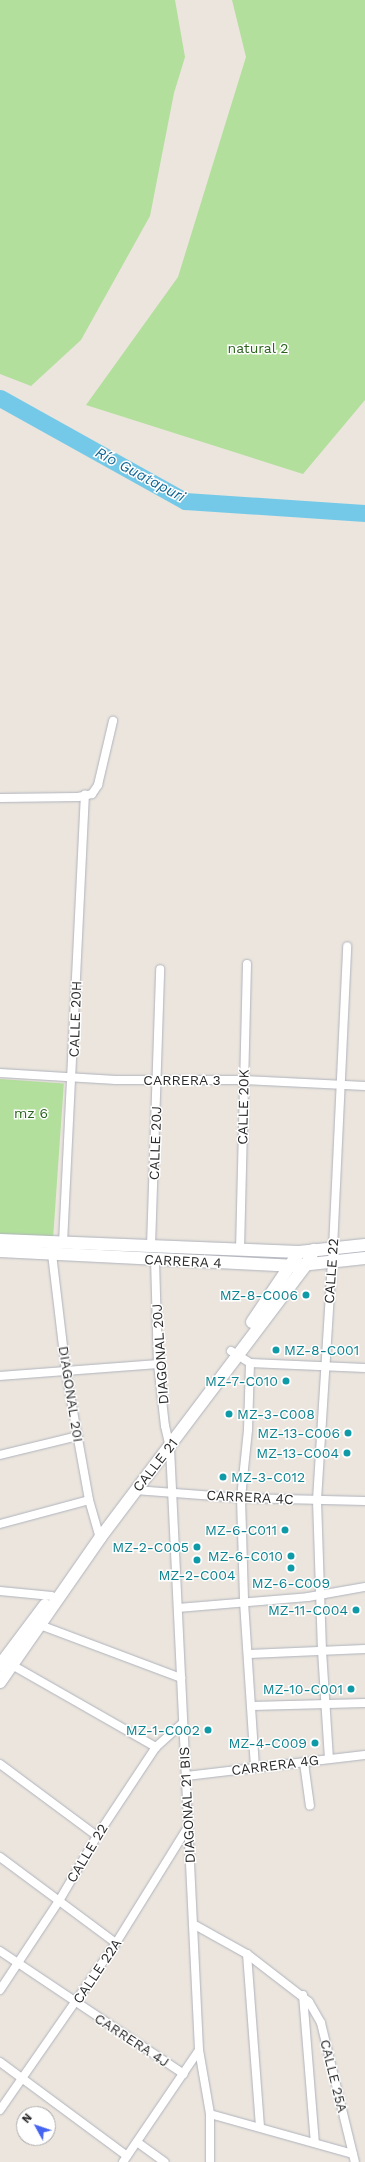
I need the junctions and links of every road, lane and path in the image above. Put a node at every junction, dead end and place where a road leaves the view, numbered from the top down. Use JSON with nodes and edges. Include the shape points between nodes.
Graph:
{"nodes":[{"id":1,"x":113,"y":721,"type":"dead end"},
{"id":2,"x":85,"y":795,"type":"junction"},
{"id":3,"x":0,"y":798,"type":"edge"},
{"id":4,"x":347,"y":946,"type":"dead end"},
{"id":5,"x":247,"y":964,"type":"dead end"},
{"id":6,"x":160,"y":969,"type":"dead end"},
{"id":7,"x":0,"y":1073,"type":"edge"},
{"id":8,"x":72,"y":1078,"type":"junction"},
{"id":9,"x":158,"y":1079,"type":"junction"},
{"id":10,"x":244,"y":1080,"type":"junction"},
{"id":11,"x":341,"y":1085,"type":"junction"},
{"id":12,"x":365,"y":1086,"type":"edge"},
{"id":13,"x":0,"y":1240,"type":"edge"},
{"id":14,"x":63,"y":1243,"type":"junction"},
{"id":15,"x":365,"y":1245,"type":"edge"},
{"id":16,"x":151,"y":1246,"type":"junction"},
{"id":17,"x":333,"y":1248,"type":"junction"},
{"id":18,"x":240,"y":1250,"type":"junction"},
{"id":19,"x":314,"y":1250,"type":"junction"},
{"id":20,"x":0,"y":1251,"type":"edge"},
{"id":21,"x":299,"y":1252,"type":"junction"},
{"id":22,"x":52,"y":1254,"type":"junction"},
{"id":23,"x":365,"y":1258,"type":"edge"},
{"id":24,"x":154,"y":1259,"type":"junction"},
{"id":25,"x":332,"y":1260,"type":"junction"},
{"id":26,"x":307,"y":1263,"type":"junction"},
{"id":27,"x":292,"y":1266,"type":"junction"},
{"id":28,"x":233,"y":1354,"type":"junction"},
{"id":29,"x":250,"y":1363,"type":"junction"},
{"id":30,"x":158,"y":1364,"type":"junction"},
{"id":31,"x":325,"y":1367,"type":"junction"},
{"id":32,"x":365,"y":1368,"type":"edge"},
{"id":33,"x":66,"y":1372,"type":"junction"},
{"id":34,"x":0,"y":1376,"type":"edge"},
{"id":35,"x":78,"y":1436,"type":"junction"},
{"id":36,"x":168,"y":1443,"type":"junction"},
{"id":37,"x":0,"y":1455,"type":"edge"},
{"id":38,"x":136,"y":1490,"type":"junction"},
{"id":39,"x":172,"y":1492,"type":"junction"},
{"id":40,"x":241,"y":1498,"type":"junction"},
{"id":41,"x":89,"y":1500,"type":"junction"},
{"id":42,"x":317,"y":1500,"type":"junction"},
{"id":43,"x":365,"y":1501,"type":"edge"},
{"id":44,"x":0,"y":1524,"type":"edge"},
{"id":45,"x":99,"y":1536,"type":"junction"},
{"id":46,"x":365,"y":1586,"type":"edge"},
{"id":47,"x":0,"y":1591,"type":"edge"},
{"id":48,"x":320,"y":1595,"type":"junction"},
{"id":49,"x":52,"y":1596,"type":"junction"},
{"id":50,"x":244,"y":1602,"type":"junction"},
{"id":51,"x":178,"y":1608,"type":"junction"},
{"id":52,"x":40,"y":1625,"type":"junction"},
{"id":53,"x":365,"y":1649,"type":"edge"},
{"id":54,"x":322,"y":1651,"type":"junction"},
{"id":55,"x":249,"y":1654,"type":"junction"},
{"id":56,"x":0,"y":1665,"type":"edge"},
{"id":57,"x":12,"y":1665,"type":"junction"},
{"id":58,"x":181,"y":1678,"type":"junction"},
{"id":59,"x":0,"y":1681,"type":"edge"},
{"id":60,"x":365,"y":1703,"type":"edge"},
{"id":61,"x":327,"y":1704,"type":"junction"},
{"id":62,"x":252,"y":1706,"type":"junction"},
{"id":63,"x":183,"y":1724,"type":"junction"},
{"id":64,"x":156,"y":1747,"type":"junction"},
{"id":65,"x":365,"y":1755,"type":"edge"},
{"id":66,"x":329,"y":1758,"type":"junction"},
{"id":67,"x":304,"y":1763,"type":"junction"},
{"id":68,"x":0,"y":1764,"type":"edge"},
{"id":69,"x":255,"y":1768,"type":"junction"},
{"id":70,"x":186,"y":1776,"type":"junction"},
{"id":71,"x":310,"y":1806,"type":"dead end"},
{"id":72,"x":188,"y":1827,"type":"junction"},
{"id":73,"x":97,"y":1836,"type":"junction"},
{"id":74,"x":0,"y":1857,"type":"edge"},
{"id":75,"x":59,"y":1901,"type":"junction"},
{"id":76,"x":193,"y":1924,"type":"junction"},
{"id":77,"x":116,"y":1943,"type":"junction"},
{"id":78,"x":0,"y":1951,"type":"edge"},
{"id":79,"x":248,"y":1954,"type":"junction"},
{"id":80,"x":17,"y":1965,"type":"junction"},
{"id":81,"x":0,"y":1990,"type":"edge"},
{"id":82,"x":303,"y":1995,"type":"junction"},
{"id":83,"x":75,"y":2003,"type":"junction"},
{"id":84,"x":199,"y":2050,"type":"junction"},
{"id":85,"x":0,"y":2062,"type":"edge"},
{"id":86,"x":184,"y":2074,"type":"junction"},
{"id":87,"x":23,"y":2079,"type":"junction"},
{"id":88,"x":0,"y":2110,"type":"edge"},
{"id":89,"x":210,"y":2114,"type":"junction"},
{"id":90,"x":260,"y":2127,"type":"junction"},
{"id":91,"x":137,"y":2142,"type":"junction"},
{"id":92,"x":315,"y":2143,"type":"junction"},
{"id":93,"x":353,"y":2154,"type":"junction"},
{"id":94,"x":125,"y":2159,"type":"edge"},
{"id":95,"x":165,"y":2162,"type":"edge"},
{"id":96,"x":210,"y":2162,"type":"edge"},
{"id":97,"x":355,"y":2162,"type":"edge"}],
"edges":[{"from":1,"to":2,"type":"street","via":[[98,785],[92,794]]},
{"from":2,"to":3,"type":"street"},
{"from":2,"to":8,"type":"street","name":"CALLE 20H"},
{"from":4,"to":11,"type":"street","name":"CALLE 22"},
{"from":5,"to":10,"type":"street","name":"CALLE 20K"},
{"from":6,"to":9,"type":"street","name":"CALLE 20J"},
{"from":7,"to":8,"type":"street","name":"CARRERA 3"},
{"from":8,"to":9,"type":"street","name":"CARRERA 3"},
{"from":8,"to":14,"type":"street","name":"CALLE 20H"},
{"from":9,"to":10,"type":"street","name":"CARRERA 3"},
{"from":9,"to":16,"type":"street","name":"CALLE 20J"},
{"from":10,"to":11,"type":"street","name":"CARRERA 3"},
{"from":10,"to":18,"type":"street","name":"CALLE 20K"},
{"from":11,"to":12,"type":"street","name":"CARRERA 3"},
{"from":11,"to":17,"type":"street","name":"CALLE 22"},
{"from":13,"to":14,"type":"main road","name":"CARRERA 4"},
{"from":14,"to":16,"type":"main road","name":"CARRERA 4"},
{"from":15,"to":17,"type":"main road","name":"CARRERA 4"},
{"from":16,"to":18,"type":"main road","name":"CARRERA 4"},
{"from":17,"to":19,"type":"main road","name":"CARRERA 4"},
{"from":17,"to":25,"type":"street","name":"CALLE 22"},
{"from":18,"to":21,"type":"main road","name":"CARRERA 4"},
{"from":19,"to":21,"type":"main road","name":"CARRERA 4"},
{"from":19,"to":26,"type":"main road","name":"CALLE 21"},
{"from":20,"to":22,"type":"main road","name":"CARRERA 4"},
{"from":21,"to":27,"type":"main road","name":"CALLE 21"},
{"from":22,"to":24,"type":"main road","name":"CARRERA 4"},
{"from":22,"to":33,"type":"street","name":"DIAGONAL 20I"},
{"from":23,"to":25,"type":"main road","name":"CARRERA 4"},
{"from":24,"to":27,"type":"main road","name":"CARRERA 4"},
{"from":24,"to":30,"type":"street","name":"DIAGONAL 20J"},
{"from":25,"to":26,"type":"main road","name":"CARRERA 4"},
{"from":25,"to":31,"type":"street","name":"CALLE 22"},
{"from":26,"to":27,"type":"main road","name":"CARRERA 4"},
{"from":26,"to":28,"type":"main road","name":"CALLE 21"},
{"from":27,"to":28,"type":"main road","name":"CALLE 21"},
{"from":28,"to":29,"type":"street"},
{"from":28,"to":36,"type":"main road","name":"CALLE 21"},
{"from":29,"to":31,"type":"street"},
{"from":29,"to":40,"type":"street","via":[[248,1430]]},
{"from":30,"to":33,"type":"street"},
{"from":30,"to":36,"type":"street","name":"DIAGONAL 20J"},
{"from":31,"to":32,"type":"street"},
{"from":31,"to":42,"type":"street","name":"CALLE 22"},
{"from":33,"to":34,"type":"street"},
{"from":33,"to":35,"type":"street","name":"DIAGONAL 20I"},
{"from":35,"to":37,"type":"street"},
{"from":35,"to":41,"type":"street","name":"DIAGONAL 20I"},
{"from":36,"to":38,"type":"main road","name":"CALLE 21"},
{"from":36,"to":39,"type":"street","name":"DIAGONAL 21 BIS"},
{"from":36,"to":45,"type":"main road","name":"CALLE 21"},
{"from":38,"to":39,"type":"street","name":"CARRERA 4C"},
{"from":38,"to":45,"type":"main road","name":"CALLE 21"},
{"from":39,"to":40,"type":"street","name":"CARRERA 4C"},
{"from":39,"to":51,"type":"street","name":"DIAGONAL 21 BIS"},
{"from":40,"to":42,"type":"street","name":"CARRERA 4C"},
{"from":40,"to":50,"type":"street"},
{"from":41,"to":44,"type":"street"},
{"from":41,"to":45,"type":"street","name":"DIAGONAL 20I"},
{"from":42,"to":43,"type":"street","name":"CARRERA 4C"},
{"from":42,"to":48,"type":"street","name":"CALLE 22"},
{"from":45,"to":49,"type":"main road","name":"CALLE 21"},
{"from":45,"to":52,"type":"main road","name":"CALLE 21"},
{"from":46,"to":48,"type":"street"},
{"from":47,"to":49,"type":"street"},
{"from":48,"to":50,"type":"street"},
{"from":48,"to":54,"type":"street","name":"CALLE 22"},
{"from":49,"to":56,"type":"main road","name":"CALLE 21"},
{"from":50,"to":51,"type":"street"},
{"from":50,"to":55,"type":"street"},
{"from":51,"to":58,"type":"street","name":"DIAGONAL 21 BIS"},
{"from":52,"to":57,"type":"main road","name":"CALLE 21"},
{"from":52,"to":58,"type":"street"},
{"from":53,"to":54,"type":"street"},
{"from":54,"to":55,"type":"street"},
{"from":54,"to":61,"type":"street","name":"CALLE 22"},
{"from":55,"to":62,"type":"street"},
{"from":57,"to":59,"type":"main road","name":"CALLE 21"},
{"from":57,"to":64,"type":"street"},
{"from":58,"to":63,"type":"street","name":"DIAGONAL 21 BIS"},
{"from":60,"to":61,"type":"street"},
{"from":61,"to":62,"type":"street"},
{"from":61,"to":66,"type":"street","name":"CALLE 22"},
{"from":62,"to":69,"type":"street"},
{"from":63,"to":64,"type":"street","name":"CALLE 22"},
{"from":63,"to":70,"type":"street","name":"DIAGONAL 21 BIS"},
{"from":64,"to":73,"type":"street","name":"CALLE 22"},
{"from":65,"to":66,"type":"street","name":"CARRERA 4G"},
{"from":66,"to":67,"type":"street","name":"CARRERA 4G"},
{"from":67,"to":69,"type":"street","name":"CARRERA 4G"},
{"from":67,"to":71,"type":"street"},
{"from":68,"to":73,"type":"street"},
{"from":69,"to":70,"type":"street","name":"CARRERA 4G"},
{"from":70,"to":72,"type":"street","name":"DIAGONAL 21 BIS"},
{"from":72,"to":76,"type":"street","name":"DIAGONAL 21 BIS"},
{"from":72,"to":77,"type":"street","name":"CALLE 22A"},
{"from":73,"to":75,"type":"street","name":"CALLE 22"},
{"from":74,"to":75,"type":"street"},
{"from":75,"to":77,"type":"street"},
{"from":75,"to":80,"type":"street","name":"CALLE 22"},
{"from":76,"to":79,"type":"street"},
{"from":76,"to":84,"type":"street","name":"DIAGONAL 21 BIS"},
{"from":77,"to":83,"type":"street","name":"CALLE 22A"},
{"from":78,"to":80,"type":"street","name":"CARRERA 4J"},
{"from":79,"to":82,"type":"street"},
{"from":79,"to":90,"type":"street"},
{"from":80,"to":81,"type":"street","name":"CALLE 22"},
{"from":80,"to":83,"type":"street","name":"CARRERA 4J"},
{"from":82,"to":92,"type":"street"},
{"from":82,"to":93,"type":"street","name":"CALLE 25A","via":[[321,2023]]},
{"from":83,"to":86,"type":"street","name":"CARRERA 4J"},
{"from":83,"to":87,"type":"street","name":"CALLE 22A"},
{"from":84,"to":86,"type":"street"},
{"from":84,"to":89,"type":"street","name":"DIAGONAL 21 BIS"},
{"from":85,"to":87,"type":"street"},
{"from":86,"to":91,"type":"street"},
{"from":87,"to":88,"type":"street","name":"CALLE 22A"},
{"from":87,"to":94,"type":"street"},
{"from":89,"to":90,"type":"street"},
{"from":89,"to":96,"type":"street","name":"DIAGONAL 21 BIS"},
{"from":90,"to":92,"type":"street"},
{"from":91,"to":94,"type":"street"},
{"from":91,"to":95,"type":"street"},
{"from":92,"to":93,"type":"street"},
{"from":93,"to":97,"type":"street","name":"CALLE 25A"}]}
